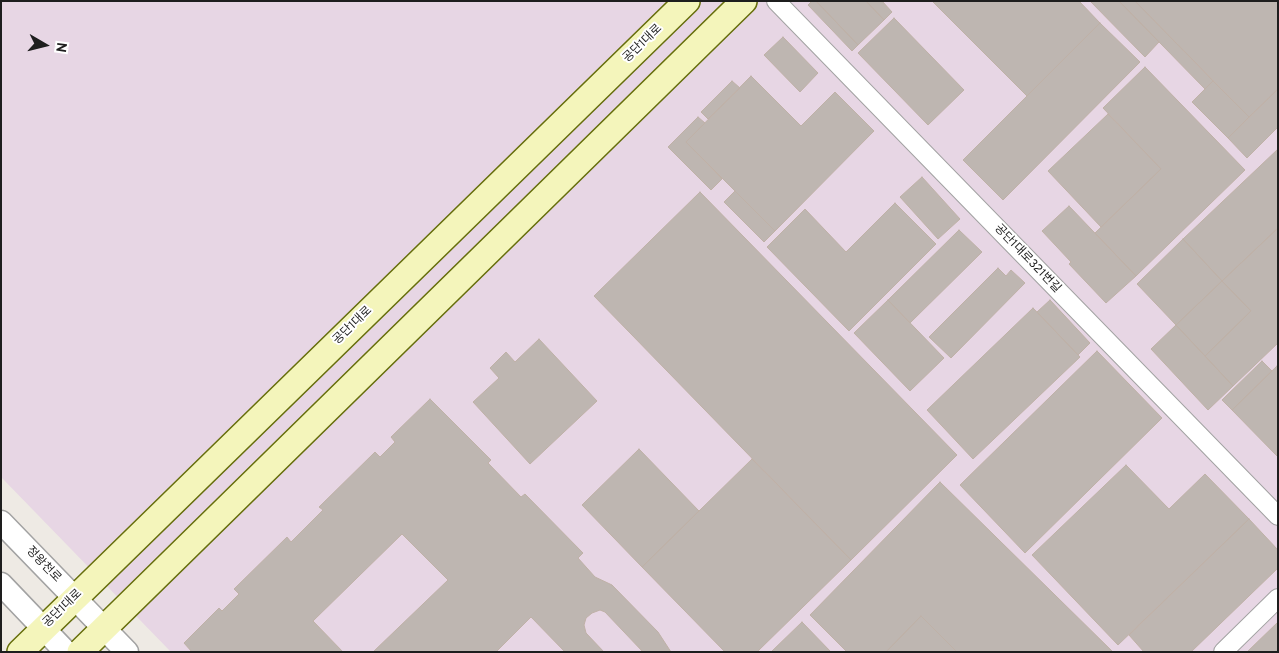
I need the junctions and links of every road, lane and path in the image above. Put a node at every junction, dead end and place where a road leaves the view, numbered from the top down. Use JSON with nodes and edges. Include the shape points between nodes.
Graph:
{"nodes":[{"id":1,"x":687,"y":1,"type":"edge"},
{"id":2,"x":744,"y":1,"type":"edge"},
{"id":3,"x":776,"y":1,"type":"edge"},
{"id":4,"x":1278,"y":516,"type":"edge"},
{"id":5,"x":1,"y":522,"type":"edge"},
{"id":6,"x":1,"y":584,"type":"edge"},
{"id":7,"x":75,"y":598,"type":"junction"},
{"id":8,"x":1278,"y":598,"type":"edge"},
{"id":9,"x":104,"y":628,"type":"junction"},
{"id":10,"x":44,"y":629,"type":"junction"},
{"id":11,"x":20,"y":652,"type":"edge"},
{"id":12,"x":66,"y":652,"type":"edge"},
{"id":13,"x":80,"y":652,"type":"edge"},
{"id":14,"x":127,"y":652,"type":"edge"},
{"id":15,"x":1223,"y":652,"type":"edge"}],
"edges":[{"from":1,"to":7,"type":"main road","name":"공단1대로"},
{"from":2,"to":9,"type":"main road"},
{"from":3,"to":4,"type":"street","name":"공단1대로321번길"},
{"from":5,"to":7,"type":"street","name":"정왕천로"},
{"from":6,"to":10,"type":"street"},
{"from":7,"to":9,"type":"street","name":"정왕천로"},
{"from":7,"to":10,"type":"main road","name":"공단1대로"},
{"from":8,"to":15,"type":"street"},
{"from":9,"to":13,"type":"main road"},
{"from":9,"to":14,"type":"street","name":"정왕천로"},
{"from":10,"to":11,"type":"main road","name":"공단1대로"},
{"from":10,"to":12,"type":"street"}]}
